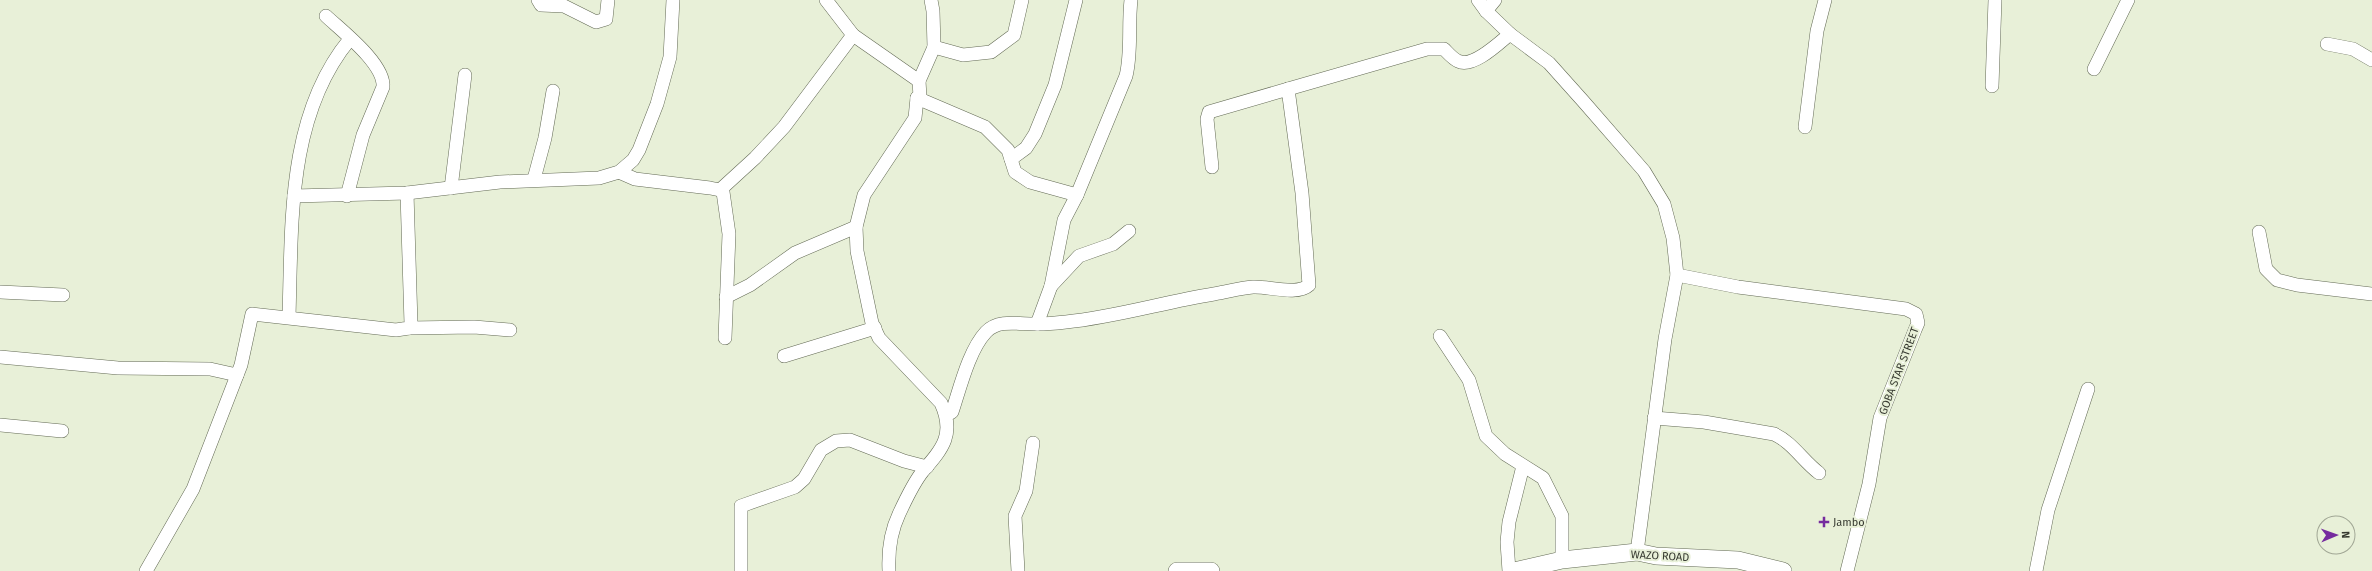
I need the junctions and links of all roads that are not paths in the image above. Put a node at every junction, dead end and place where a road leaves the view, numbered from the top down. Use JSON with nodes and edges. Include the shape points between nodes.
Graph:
{"nodes":[{"id":1,"x":538,"y":0,"type":"edge"},
{"id":2,"x":608,"y":0,"type":"edge"},
{"id":3,"x":673,"y":0,"type":"edge"},
{"id":4,"x":826,"y":0,"type":"edge"},
{"id":5,"x":931,"y":0,"type":"edge"},
{"id":6,"x":1022,"y":0,"type":"edge"},
{"id":7,"x":1076,"y":0,"type":"edge"},
{"id":8,"x":1131,"y":0,"type":"edge"},
{"id":9,"x":1495,"y":0,"type":"edge"},
{"id":10,"x":1824,"y":0,"type":"edge"},
{"id":11,"x":1995,"y":0,"type":"edge"},
{"id":12,"x":2128,"y":0,"type":"edge"},
{"id":13,"x":1482,"y":5,"type":"edge"},
{"id":14,"x":326,"y":16,"type":"dead end"},
{"id":15,"x":1510,"y":34,"type":"junction"},
{"id":16,"x":853,"y":35,"type":"junction"},
{"id":17,"x":350,"y":39,"type":"junction"},
{"id":18,"x":2327,"y":44,"type":"dead end"},
{"id":19,"x":934,"y":47,"type":"junction"},
{"id":20,"x":2372,"y":60,"type":"edge"},
{"id":21,"x":2094,"y":69,"type":"dead end"},
{"id":22,"x":465,"y":75,"type":"dead end"},
{"id":23,"x":919,"y":82,"type":"junction"},
{"id":24,"x":1992,"y":86,"type":"dead end"},
{"id":25,"x":1288,"y":89,"type":"junction"},
{"id":26,"x":553,"y":91,"type":"dead end"},
{"id":27,"x":917,"y":98,"type":"junction"},
{"id":28,"x":1805,"y":127,"type":"dead end"},
{"id":29,"x":1010,"y":159,"type":"junction"},
{"id":30,"x":1212,"y":167,"type":"dead end"},
{"id":31,"x":619,"y":172,"type":"junction"},
{"id":32,"x":534,"y":179,"type":"junction"},
{"id":33,"x":451,"y":188,"type":"junction"},
{"id":34,"x":720,"y":190,"type":"junction"},
{"id":35,"x":407,"y":193,"type":"junction"},
{"id":36,"x":294,"y":196,"type":"junction"},
{"id":37,"x":347,"y":196,"type":"junction"},
{"id":38,"x":1077,"y":196,"type":"junction"},
{"id":39,"x":856,"y":227,"type":"junction"},
{"id":40,"x":1129,"y":231,"type":"dead end"},
{"id":41,"x":2259,"y":232,"type":"dead end"},
{"id":42,"x":1677,"y":275,"type":"junction"},
{"id":43,"x":1051,"y":286,"type":"junction"},
{"id":44,"x":0,"y":292,"type":"edge"},
{"id":45,"x":2372,"y":294,"type":"edge"},
{"id":46,"x":63,"y":295,"type":"dead end"},
{"id":47,"x":726,"y":297,"type":"junction"},
{"id":48,"x":289,"y":316,"type":"junction"},
{"id":49,"x":1037,"y":324,"type":"junction"},
{"id":50,"x":409,"y":328,"type":"junction"},
{"id":51,"x":875,"y":328,"type":"junction"},
{"id":52,"x":510,"y":330,"type":"dead end"},
{"id":53,"x":1440,"y":336,"type":"dead end"},
{"id":54,"x":725,"y":338,"type":"dead end"},
{"id":55,"x":0,"y":356,"type":"edge"},
{"id":56,"x":784,"y":356,"type":"dead end"},
{"id":57,"x":237,"y":375,"type":"junction"},
{"id":58,"x":2088,"y":389,"type":"dead end"},
{"id":59,"x":947,"y":415,"type":"junction"},
{"id":60,"x":1654,"y":418,"type":"junction"},
{"id":61,"x":0,"y":425,"type":"edge"},
{"id":62,"x":62,"y":431,"type":"dead end"},
{"id":63,"x":1033,"y":443,"type":"dead end"},
{"id":64,"x":1523,"y":466,"type":"junction"},
{"id":65,"x":927,"y":467,"type":"junction"},
{"id":66,"x":1819,"y":473,"type":"dead end"},
{"id":67,"x":1637,"y":552,"type":"junction"},
{"id":68,"x":1562,"y":560,"type":"junction"},
{"id":69,"x":1736,"y":566,"type":"edge"},
{"id":70,"x":146,"y":571,"type":"edge"},
{"id":71,"x":741,"y":571,"type":"edge"},
{"id":72,"x":889,"y":571,"type":"edge"},
{"id":73,"x":1018,"y":571,"type":"edge"},
{"id":74,"x":1176,"y":571,"type":"edge"},
{"id":75,"x":1212,"y":571,"type":"edge"},
{"id":76,"x":1509,"y":571,"type":"edge"},
{"id":77,"x":1514,"y":571,"type":"edge"},
{"id":78,"x":1783,"y":571,"type":"edge"},
{"id":79,"x":1847,"y":571,"type":"edge"},
{"id":80,"x":2036,"y":571,"type":"edge"}],
"edges":[{"from":1,"to":2,"type":"street","via":[[541,5],[559,5],[572,9],[596,22],[606,19]]},
{"from":3,"to":31,"type":"street","via":[[670,57],[657,104],[640,150]]},
{"from":4,"to":16,"type":"street"},
{"from":5,"to":19,"type":"street"},
{"from":6,"to":19,"type":"street","via":[[1014,35],[991,52],[963,55]]},
{"from":7,"to":29,"type":"street","via":[[1055,86],[1026,148]]},
{"from":8,"to":38,"type":"street","via":[[1128,24],[1129,64],[1126,76]]},
{"from":9,"to":13,"type":"street"},
{"from":10,"to":28,"type":"street"},
{"from":11,"to":24,"type":"street"},
{"from":12,"to":21,"type":"street"},
{"from":13,"to":15,"type":"street"},
{"from":14,"to":17,"type":"street"},
{"from":15,"to":25,"type":"street","via":[[1484,55],[1466,63],[1459,62],[1444,49],[1427,49]]},
{"from":15,"to":42,"type":"street","via":[[1549,63],[1644,171],[1664,204],[1673,238]]},
{"from":16,"to":23,"type":"street"},
{"from":16,"to":34,"type":"street","via":[[784,127]]},
{"from":17,"to":36,"type":"street","via":[[322,81],[310,109]]},
{"from":17,"to":37,"type":"street","via":[[371,60],[384,80],[363,135]]},
{"from":18,"to":20,"type":"street","via":[[2353,49]]},
{"from":19,"to":23,"type":"street"},
{"from":22,"to":33,"type":"street"},
{"from":23,"to":27,"type":"street","via":[[920,97]]},
{"from":25,"to":30,"type":"street","via":[[1209,112],[1207,119]]},
{"from":25,"to":49,"type":"street","via":[[1302,193],[1309,285],[1292,290],[1253,287],[1236,289],[1098,319]]},
{"from":26,"to":32,"type":"street","via":[[545,138]]},
{"from":27,"to":29,"type":"street","via":[[985,126],[1008,150]]},
{"from":27,"to":39,"type":"street","via":[[914,118],[864,195]]},
{"from":29,"to":38,"type":"street","via":[[1015,172],[1030,182]]},
{"from":31,"to":32,"type":"street","via":[[599,178]]},
{"from":31,"to":34,"type":"street","via":[[635,179]]},
{"from":32,"to":33,"type":"street"},
{"from":33,"to":35,"type":"street"},
{"from":34,"to":47,"type":"street","via":[[724,197],[729,234]]},
{"from":35,"to":37,"type":"street"},
{"from":35,"to":50,"type":"street","via":[[411,324]]},
{"from":36,"to":37,"type":"street"},
{"from":36,"to":48,"type":"street"},
{"from":38,"to":43,"type":"street","via":[[1062,227]]},
{"from":39,"to":47,"type":"street","via":[[795,253]]},
{"from":39,"to":51,"type":"street","via":[[857,251]]},
{"from":40,"to":43,"type":"street","via":[[1113,244],[1079,256]]},
{"from":41,"to":45,"type":"street","via":[[2266,269],[2277,280],[2297,285]]},
{"from":42,"to":60,"type":"street"},
{"from":42,"to":79,"type":"street","name":"GOBA STAR STREET","via":[[1738,287],[1906,309],[1916,314],[1918,322],[1880,418],[1869,484]]},
{"from":43,"to":49,"type":"street"},
{"from":44,"to":46,"type":"street"},
{"from":47,"to":54,"type":"street"},
{"from":48,"to":50,"type":"street","via":[[396,330]]},
{"from":48,"to":57,"type":"street","via":[[252,314],[245,351]]},
{"from":49,"to":59,"type":"street","via":[[999,324],[986,331],[971,355],[952,412]]},
{"from":50,"to":52,"type":"street"},
{"from":51,"to":56,"type":"street"},
{"from":51,"to":59,"type":"street","via":[[879,338],[941,403]]},
{"from":53,"to":64,"type":"street","via":[[1469,380],[1486,436],[1494,446]]},
{"from":55,"to":57,"type":"street","via":[[118,368],[210,369]]},
{"from":57,"to":70,"type":"street","via":[[193,489]]},
{"from":58,"to":80,"type":"street","via":[[2048,510]]},
{"from":59,"to":65,"type":"street","via":[[946,437],[935,459]]},
{"from":60,"to":66,"type":"street","via":[[1704,422],[1774,434],[1782,438]]},
{"from":60,"to":67,"type":"street"},
{"from":61,"to":62,"type":"street"},
{"from":63,"to":73,"type":"street","via":[[1026,491],[1015,516]]},
{"from":64,"to":68,"type":"street","via":[[1543,478],[1562,516]]},
{"from":64,"to":76,"type":"street","via":[[1509,522]]},
{"from":65,"to":71,"type":"street","via":[[850,440],[836,441],[821,450],[804,479],[795,487],[741,506]]},
{"from":65,"to":72,"type":"street","via":[[899,514],[888,548]]},
{"from":67,"to":68,"type":"main road","name":"WAZO ROAD"},
{"from":67,"to":69,"type":"main road","name":"WAZO ROAD"},
{"from":68,"to":77,"type":"main road","name":"WAZO ROAD"},
{"from":69,"to":78,"type":"main road","name":"WAZO ROAD"},
{"from":74,"to":75,"type":"main road"}]}
